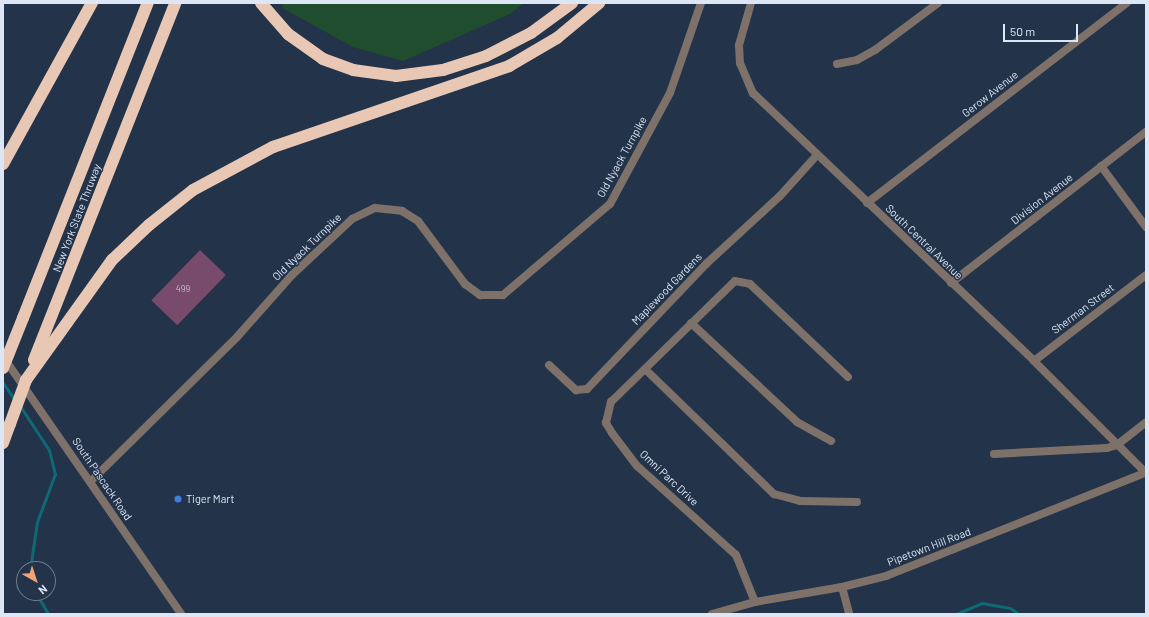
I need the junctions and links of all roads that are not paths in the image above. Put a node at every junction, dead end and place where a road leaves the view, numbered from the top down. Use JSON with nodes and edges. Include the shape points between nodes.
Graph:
{"nodes":[{"id":1,"x":92,"y":3,"type":"edge"},
{"id":2,"x":148,"y":3,"type":"edge"},
{"id":3,"x":175,"y":3,"type":"edge"},
{"id":4,"x":261,"y":3,"type":"edge"},
{"id":5,"x":572,"y":3,"type":"edge"},
{"id":6,"x":599,"y":3,"type":"edge"},
{"id":7,"x":701,"y":3,"type":"edge"},
{"id":8,"x":751,"y":3,"type":"edge"},
{"id":9,"x":938,"y":3,"type":"edge"},
{"id":10,"x":1127,"y":3,"type":"edge"},
{"id":11,"x":837,"y":64,"type":"dead end"},
{"id":12,"x":1146,"y":132,"type":"edge"},
{"id":13,"x":817,"y":155,"type":"junction"},
{"id":14,"x":3,"y":164,"type":"edge"},
{"id":15,"x":1101,"y":166,"type":"junction"},
{"id":16,"x":867,"y":203,"type":"junction"},
{"id":17,"x":1146,"y":227,"type":"edge"},
{"id":18,"x":1146,"y":275,"type":"edge"},
{"id":19,"x":951,"y":283,"type":"junction"},
{"id":20,"x":691,"y":323,"type":"junction"},
{"id":21,"x":3,"y":357,"type":"edge"},
{"id":22,"x":1034,"y":361,"type":"junction"},
{"id":23,"x":549,"y":365,"type":"dead end"},
{"id":24,"x":3,"y":368,"type":"edge"},
{"id":25,"x":645,"y":369,"type":"junction"},
{"id":26,"x":848,"y":377,"type":"dead end"},
{"id":27,"x":26,"y":380,"type":"junction"},
{"id":28,"x":1146,"y":422,"type":"edge"},
{"id":29,"x":831,"y":441,"type":"dead end"},
{"id":30,"x":3,"y":442,"type":"edge"},
{"id":31,"x":1117,"y":445,"type":"junction"},
{"id":32,"x":994,"y":454,"type":"dead end"},
{"id":33,"x":1146,"y":473,"type":"edge"},
{"id":34,"x":91,"y":481,"type":"junction"},
{"id":35,"x":858,"y":502,"type":"dead end"},
{"id":36,"x":842,"y":587,"type":"junction"},
{"id":37,"x":755,"y":602,"type":"junction"},
{"id":38,"x":849,"y":613,"type":"edge"},
{"id":39,"x":181,"y":614,"type":"edge"},
{"id":40,"x":712,"y":614,"type":"edge"}],
"edges":[{"from":1,"to":14,"type":"highway"},
{"from":2,"to":24,"type":"highway","name":"New York State Thruway","bridge":true},
{"from":3,"to":27,"type":"highway","name":"New York State Thruway"},
{"from":4,"to":5,"type":"highway","via":[[288,34],[323,58],[353,70],[396,76],[443,70],[486,56],[531,33]]},
{"from":6,"to":27,"type":"highway","via":[[557,38],[509,66],[273,147],[208,181],[163,212],[123,248]]},
{"from":7,"to":34,"type":"street","name":"Old Nyack Turnpike","via":[[670,93],[610,204],[503,295],[480,295],[465,284],[418,221],[402,211],[375,208],[352,218],[260,308],[237,337]]},
{"from":8,"to":13,"type":"street","name":"South Central Avenue","via":[[739,45],[745,79],[763,104]]},
{"from":9,"to":11,"type":"street","via":[[875,50],[858,60]]},
{"from":10,"to":16,"type":"street","name":"Gerow Avenue"},
{"from":12,"to":15,"type":"street","name":"Division Avenue"},
{"from":13,"to":16,"type":"street","name":"South Central Avenue"},
{"from":13,"to":23,"type":"street","name":"Maplewood Gardens","via":[[775,201],[706,264],[587,389],[576,390]]},
{"from":15,"to":17,"type":"street"},
{"from":15,"to":19,"type":"street","name":"Division Avenue"},
{"from":16,"to":19,"type":"street","name":"South Central Avenue"},
{"from":18,"to":22,"type":"street","name":"Sherman Street"},
{"from":19,"to":22,"type":"street","name":"South Central Avenue"},
{"from":20,"to":25,"type":"street","name":"Omni Parc Drive"},
{"from":20,"to":26,"type":"street","name":"Omni Parc Drive","via":[[730,283],[750,284]]},
{"from":20,"to":29,"type":"street","via":[[797,422]]},
{"from":21,"to":34,"type":"street","name":"South Pascack Road"},
{"from":22,"to":31,"type":"street","name":"South Central Avenue"},
{"from":25,"to":35,"type":"street","via":[[764,488],[800,501]]},
{"from":25,"to":37,"type":"street","name":"Omni Parc Drive","via":[[611,402],[606,423],[637,466],[736,555]]},
{"from":27,"to":30,"type":"highway","name":"New York State Thruway","bridge":true},
{"from":28,"to":31,"type":"street"},
{"from":31,"to":32,"type":"street"},
{"from":31,"to":33,"type":"street","name":"South Central Avenue"},
{"from":33,"to":36,"type":"street","name":"Pipetown Hill Road","via":[[917,566]]},
{"from":34,"to":39,"type":"street","name":"South Pascack Road"},
{"from":36,"to":37,"type":"street","name":"Pipetown Hill Road"},
{"from":36,"to":38,"type":"street"},
{"from":37,"to":40,"type":"street","name":"Pipetown Hill Road"}]}
